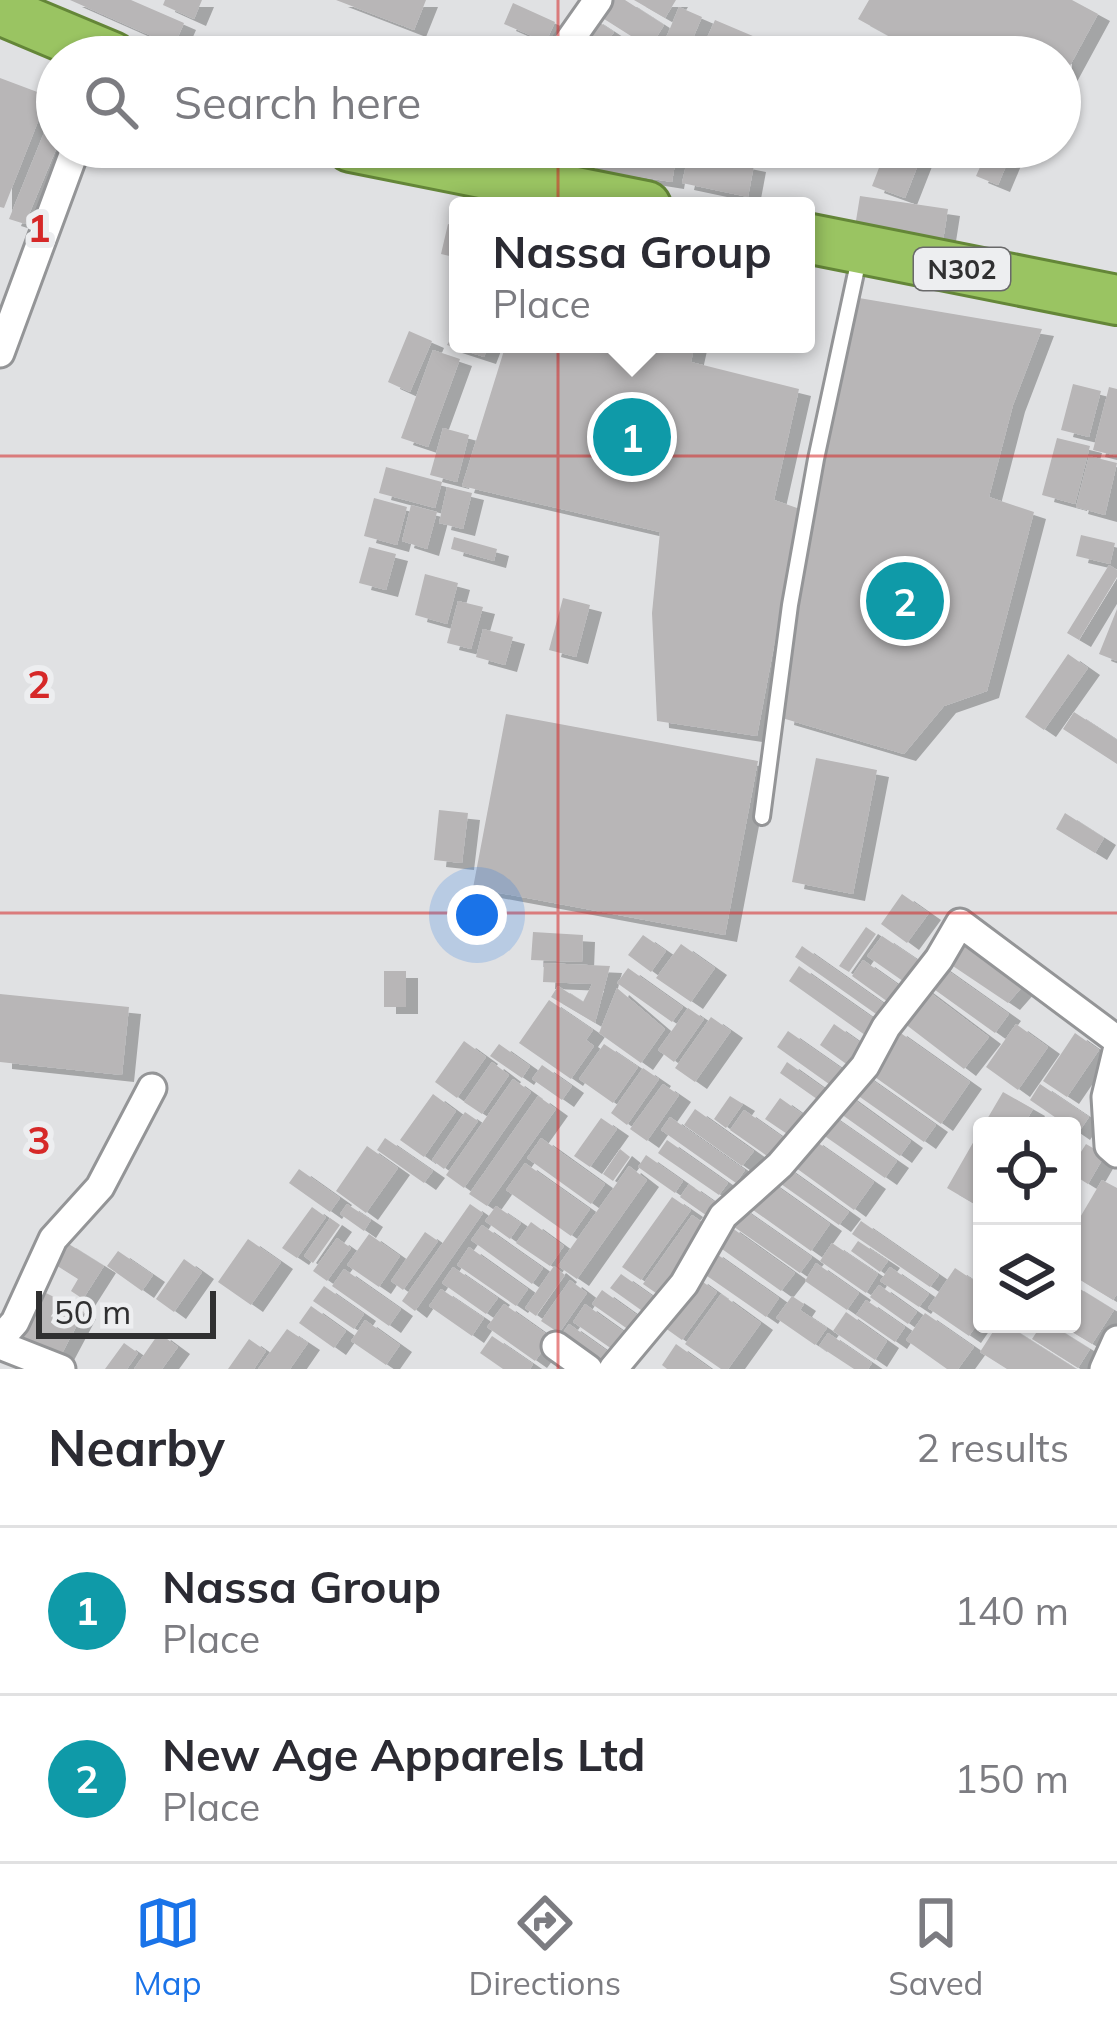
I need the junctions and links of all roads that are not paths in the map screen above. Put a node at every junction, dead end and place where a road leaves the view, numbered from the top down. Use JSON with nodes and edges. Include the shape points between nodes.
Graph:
{"nodes":[{"id":1,"x":598,"y":0,"type":"edge"},
{"id":2,"x":0,"y":10,"type":"edge"},
{"id":3,"x":61,"y":36,"type":"edge"},
{"id":4,"x":573,"y":36,"type":"edge"},
{"id":5,"x":68,"y":168,"type":"edge"},
{"id":6,"x":523,"y":168,"type":"edge"},
{"id":7,"x":617,"y":197,"type":"edge"},
{"id":8,"x":815,"y":240,"type":"edge"},
{"id":9,"x":861,"y":249,"type":"junction"},
{"id":10,"x":1113,"y":294,"type":"edge"},
{"id":11,"x":0,"y":352,"type":"edge"},
{"id":12,"x":762,"y":817,"type":"dead end"},
{"id":13,"x":1117,"y":1040,"type":"edge"},
{"id":14,"x":1117,"y":1051,"type":"edge"},
{"id":15,"x":152,"y":1088,"type":"dead end"},
{"id":16,"x":1117,"y":1153,"type":"edge"},
{"id":17,"x":1117,"y":1340,"type":"edge"},
{"id":18,"x":0,"y":1342,"type":"edge"},
{"id":19,"x":556,"y":1346,"type":"dead end"},
{"id":20,"x":61,"y":1369,"type":"edge"},
{"id":21,"x":588,"y":1369,"type":"edge"},
{"id":22,"x":613,"y":1369,"type":"edge"},
{"id":23,"x":1104,"y":1369,"type":"edge"}],
"edges":[{"from":1,"to":4,"type":"street"},
{"from":2,"to":3,"type":"highway"},
{"from":5,"to":11,"type":"street"},
{"from":6,"to":7,"type":"highway"},
{"from":8,"to":9,"type":"highway","number":"N302"},
{"from":9,"to":10,"type":"highway","number":"N302"},
{"from":9,"to":12,"type":"lane","via":[[801,542]]},
{"from":13,"to":22,"type":"street","via":[[960,923],[865,1066],[780,1165],[723,1216],[684,1284]]},
{"from":14,"to":16,"type":"street","via":[[1106,1097],[1109,1146]]},
{"from":15,"to":18,"type":"street","via":[[100,1187],[53,1239]]},
{"from":17,"to":23,"type":"street"},
{"from":18,"to":20,"type":"street"},
{"from":19,"to":21,"type":"street"}]}
